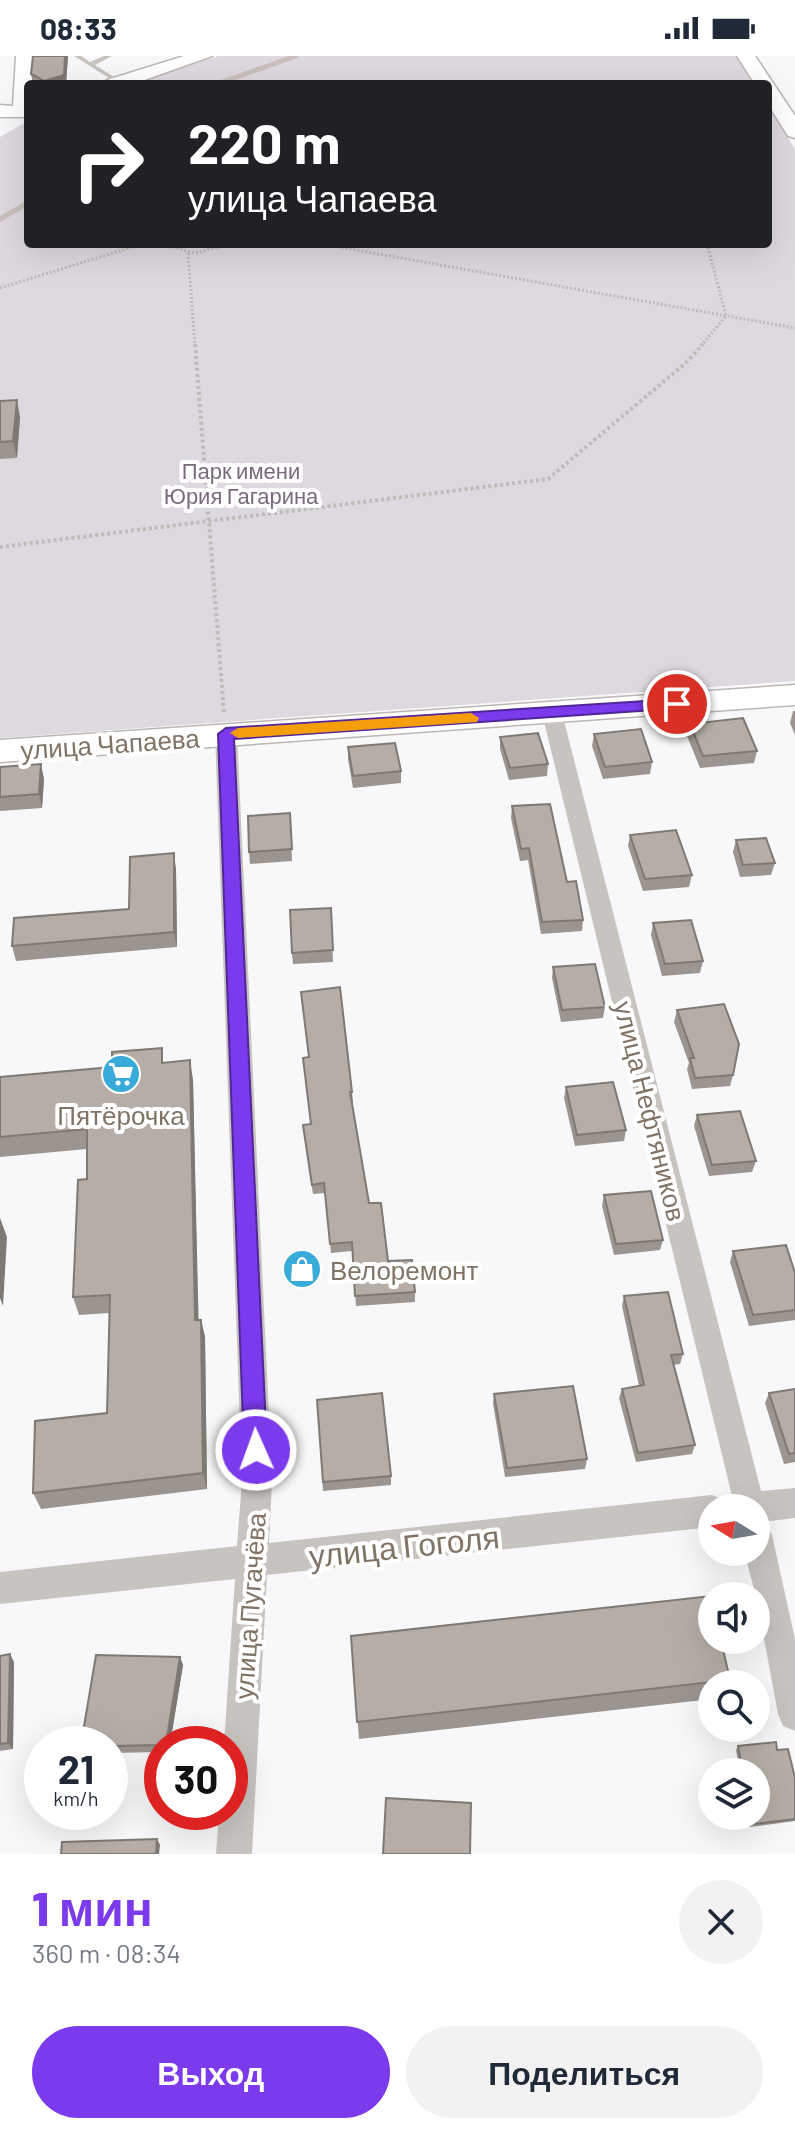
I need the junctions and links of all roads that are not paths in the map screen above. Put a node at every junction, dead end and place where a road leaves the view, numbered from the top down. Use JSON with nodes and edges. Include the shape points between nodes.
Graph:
{"nodes":[{"id":1,"x":25,"y":56,"type":"edge"},
{"id":2,"x":77,"y":56,"type":"edge"},
{"id":3,"x":109,"y":56,"type":"edge"},
{"id":4,"x":203,"y":56,"type":"edge"},
{"id":5,"x":746,"y":56,"type":"edge"},
{"id":6,"x":90,"y":65,"type":"junction"},
{"id":7,"x":25,"y":80,"type":"edge"},
{"id":8,"x":112,"y":80,"type":"edge"},
{"id":9,"x":126,"y":80,"type":"edge"},
{"id":10,"x":767,"y":80,"type":"edge"},
{"id":11,"x":772,"y":87,"type":"edge"},
{"id":12,"x":0,"y":111,"type":"edge"},
{"id":13,"x":24,"y":112,"type":"edge"},
{"id":14,"x":24,"y":113,"type":"edge"},
{"id":15,"x":0,"y":127,"type":"edge"},
{"id":16,"x":795,"y":132,"type":"edge"},
{"id":17,"x":795,"y":695,"type":"edge"},
{"id":18,"x":552,"y":713,"type":"junction"},
{"id":19,"x":226,"y":734,"type":"junction"},
{"id":20,"x":0,"y":751,"type":"edge"},
{"id":21,"x":747,"y":1494,"type":"edge"},
{"id":22,"x":795,"y":1503,"type":"edge"},
{"id":23,"x":770,"y":1506,"type":"edge"},
{"id":24,"x":698,"y":1513,"type":"edge"},
{"id":25,"x":251,"y":1561,"type":"junction"},
{"id":26,"x":763,"y":1566,"type":"edge"},
{"id":27,"x":0,"y":1588,"type":"edge"},
{"id":28,"x":795,"y":1714,"type":"edge"},
{"id":29,"x":234,"y":1854,"type":"edge"}],
"edges":[{"from":1,"to":7,"type":"street"},
{"from":2,"to":6,"type":"lane"},
{"from":3,"to":6,"type":"lane"},
{"from":4,"to":9,"type":"street"},
{"from":5,"to":10,"type":"street"},
{"from":6,"to":8,"type":"lane"},
{"from":11,"to":16,"type":"street"},
{"from":12,"to":13,"type":"street"},
{"from":14,"to":15,"type":"street"},
{"from":17,"to":18,"type":"street","name":"улица Чапаева"},
{"from":18,"to":19,"type":"street","name":"улица Чапаева"},
{"from":18,"to":21,"type":"street","name":"улица Нефтяников"},
{"from":19,"to":20,"type":"street","name":"улица Чапаева"},
{"from":19,"to":25,"type":"street","name":"улица Пугачёва","via":[[257,1481]]},
{"from":22,"to":23,"type":"street"},
{"from":24,"to":25,"type":"street","name":"улица Гоголя"},
{"from":25,"to":27,"type":"street","name":"улица Гоголя"},
{"from":25,"to":29,"type":"street","name":"улица Пугачёва"},
{"from":26,"to":28,"type":"street"}]}
